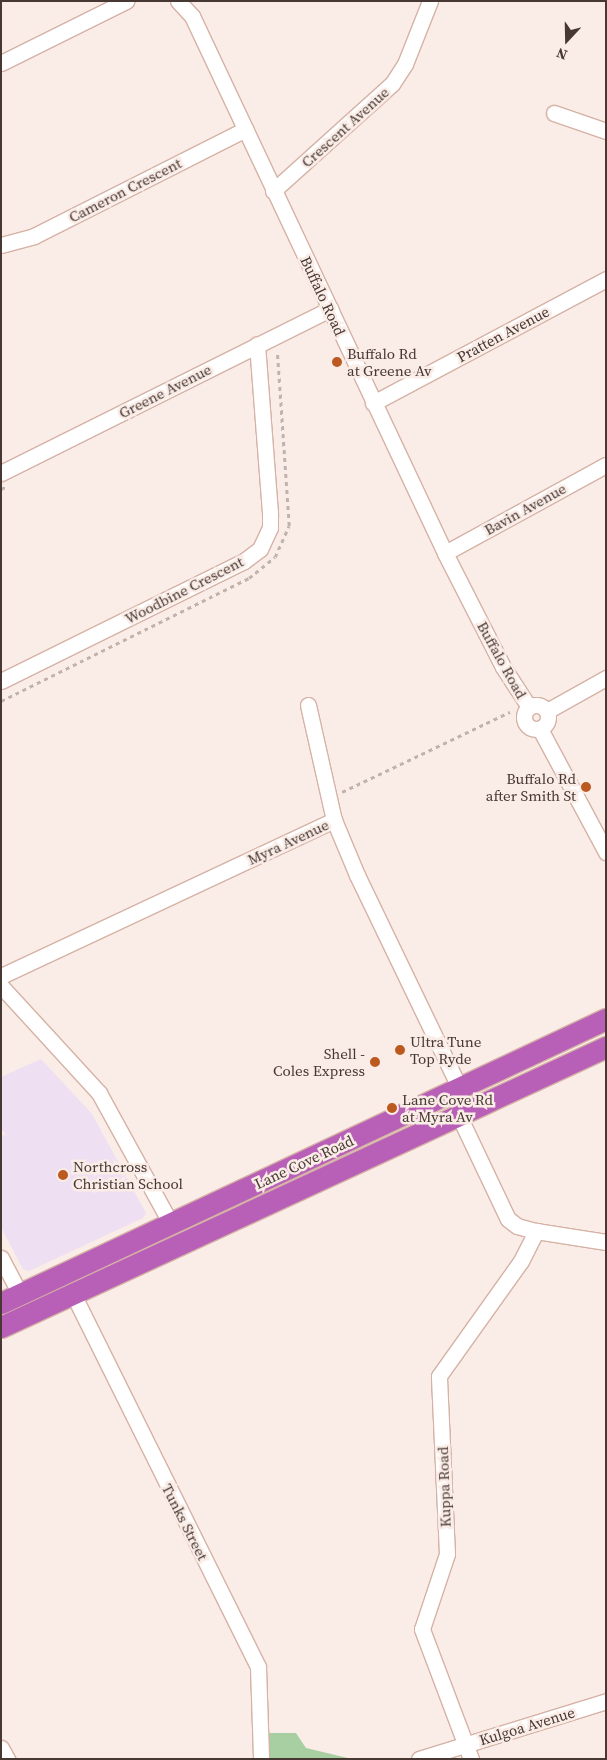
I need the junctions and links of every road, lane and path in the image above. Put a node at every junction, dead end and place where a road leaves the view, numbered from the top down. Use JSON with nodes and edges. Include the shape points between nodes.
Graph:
{"nodes":[{"id":1,"x":126,"y":1,"type":"edge"},
{"id":2,"x":178,"y":1,"type":"edge"},
{"id":3,"x":430,"y":1,"type":"edge"},
{"id":4,"x":192,"y":9,"type":"edge"},
{"id":5,"x":1,"y":63,"type":"edge"},
{"id":6,"x":554,"y":113,"type":"dead end"},
{"id":7,"x":246,"y":129,"type":"junction"},
{"id":8,"x":606,"y":132,"type":"edge"},
{"id":9,"x":273,"y":191,"type":"junction"},
{"id":10,"x":1,"y":245,"type":"edge"},
{"id":11,"x":606,"y":278,"type":"edge"},
{"id":12,"x":330,"y":309,"type":"junction"},
{"id":13,"x":257,"y":344,"type":"junction"},
{"id":14,"x":277,"y":352,"type":"dead end"},
{"id":15,"x":373,"y":403,"type":"junction"},
{"id":16,"x":606,"y":464,"type":"edge"},
{"id":17,"x":1,"y":473,"type":"edge"},
{"id":18,"x":445,"y":552,"type":"junction"},
{"id":19,"x":606,"y":678,"type":"edge"},
{"id":20,"x":1,"y":681,"type":"edge"},
{"id":21,"x":1,"y":701,"type":"edge"},
{"id":22,"x":308,"y":705,"type":"dead end"},
{"id":23,"x":529,"y":707,"type":"junction"},
{"id":24,"x":547,"y":711,"type":"junction"},
{"id":25,"x":510,"y":712,"type":"dead end"},
{"id":26,"x":540,"y":729,"type":"junction"},
{"id":27,"x":331,"y":798,"type":"junction"},
{"id":28,"x":334,"y":820,"type":"junction"},
{"id":29,"x":606,"y":852,"type":"edge"},
{"id":30,"x":1,"y":976,"type":"edge"},
{"id":31,"x":1,"y":986,"type":"edge"},
{"id":32,"x":606,"y":1019,"type":"edge"},
{"id":33,"x":606,"y":1047,"type":"edge"},
{"id":34,"x":460,"y":1089,"type":"junction"},
{"id":35,"x":459,"y":1116,"type":"junction"},
{"id":36,"x":171,"y":1224,"type":"junction"},
{"id":37,"x":536,"y":1231,"type":"junction"},
{"id":38,"x":606,"y":1242,"type":"edge"},
{"id":39,"x":1,"y":1258,"type":"edge"},
{"id":40,"x":73,"y":1294,"type":"junction"},
{"id":41,"x":10,"y":1298,"type":"edge"},
{"id":42,"x":1,"y":1327,"type":"edge"},
{"id":43,"x":606,"y":1701,"type":"edge"},
{"id":44,"x":1,"y":1748,"type":"edge"},
{"id":45,"x":468,"y":1752,"type":"edge"},
{"id":46,"x":7,"y":1759,"type":"edge"},
{"id":47,"x":261,"y":1759,"type":"edge"},
{"id":48,"x":419,"y":1759,"type":"edge"}],
"edges":[{"from":1,"to":5,"type":"street"},
{"from":2,"to":4,"type":"street","name":"Buffalo Road"},
{"from":3,"to":9,"type":"street","name":"Crescent Avenue","via":[[405,64],[392,84]]},
{"from":4,"to":7,"type":"street","name":"Buffalo Road"},
{"from":6,"to":8,"type":"street"},
{"from":7,"to":9,"type":"street","name":"Buffalo Road"},
{"from":7,"to":10,"type":"street","name":"Cameron Crescent","via":[[58,224]]},
{"from":9,"to":12,"type":"street","name":"Buffalo Road"},
{"from":11,"to":15,"type":"street","name":"Pratten Avenue"},
{"from":12,"to":13,"type":"street","name":"Greene Avenue"},
{"from":12,"to":15,"type":"street","name":"Buffalo Road"},
{"from":13,"to":17,"type":"street","name":"Greene Avenue"},
{"from":13,"to":20,"type":"street","name":"Woodbine Crescent","via":[[270,514],[270,528],[260,549],[244,561]]},
{"from":14,"to":21,"type":"path","via":[[289,526],[275,556],[249,578]]},
{"from":15,"to":18,"type":"street","name":"Buffalo Road"},
{"from":16,"to":18,"type":"street","name":"Bavin Avenue"},
{"from":18,"to":23,"type":"street","name":"Buffalo Road","via":[[503,667]]},
{"from":19,"to":24,"type":"street"},
{"from":22,"to":27,"type":"street"},
{"from":23,"to":24,"type":"street","via":[[541,706]]},
{"from":23,"to":26,"type":"street","via":[[524,721],[529,727]]},
{"from":24,"to":26,"type":"street","via":[[547,724]]},
{"from":25,"to":27,"type":"path"},
{"from":26,"to":29,"type":"street"},
{"from":27,"to":28,"type":"street"},
{"from":28,"to":30,"type":"street","name":"Myra Avenue"},
{"from":28,"to":34,"type":"street","name":"Myra Avenue","via":[[357,876]]},
{"from":31,"to":36,"type":"street","via":[[99,1093]]},
{"from":32,"to":34,"type":"highway","name":"Lane Cove Road"},
{"from":33,"to":35,"type":"highway","name":"Lane Cove Road"},
{"from":34,"to":36,"type":"highway","name":"Lane Cove Road"},
{"from":35,"to":37,"type":"street","via":[[508,1219],[517,1226]]},
{"from":35,"to":40,"type":"highway","name":"Lane Cove Road"},
{"from":36,"to":41,"type":"highway","name":"Lane Cove Road"},
{"from":37,"to":38,"type":"street"},
{"from":37,"to":45,"type":"street","name":"Kuppa Road","via":[[522,1261],[439,1376],[447,1554],[422,1629]]},
{"from":39,"to":41,"type":"street"},
{"from":40,"to":42,"type":"highway","name":"Lane Cove Road"},
{"from":40,"to":47,"type":"street","name":"Tunks Street","via":[[258,1667]]},
{"from":43,"to":45,"type":"street","name":"Kulgoa Avenue"},
{"from":44,"to":46,"type":"street"},
{"from":45,"to":48,"type":"street","name":"Kulgoa Avenue"}]}
